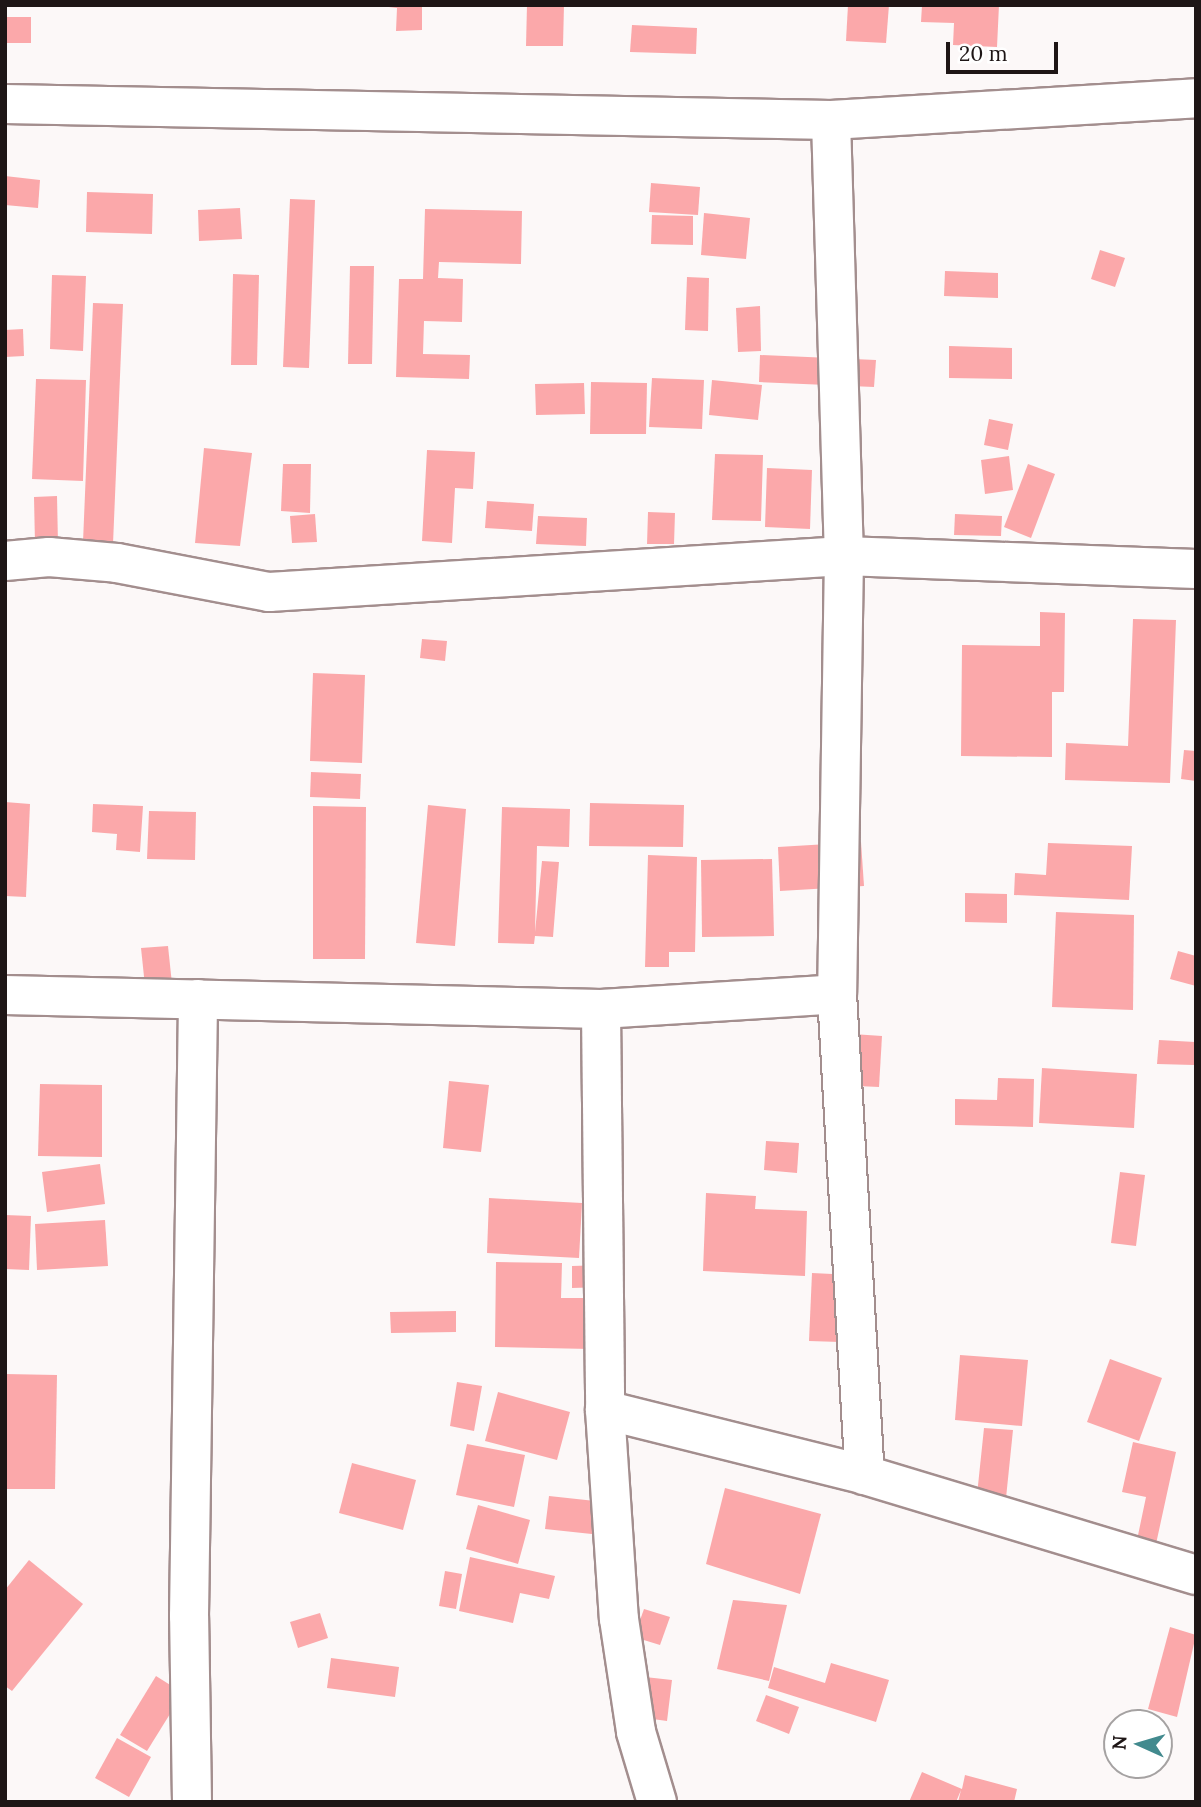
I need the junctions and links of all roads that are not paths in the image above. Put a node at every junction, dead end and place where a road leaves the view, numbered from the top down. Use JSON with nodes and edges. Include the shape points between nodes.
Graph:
{"nodes":[{"id":1,"x":1196,"y":98,"type":"edge"},
{"id":2,"x":5,"y":104,"type":"edge"},
{"id":3,"x":831,"y":120,"type":"junction"},
{"id":4,"x":844,"y":556,"type":"junction"},
{"id":5,"x":5,"y":561,"type":"edge"},
{"id":6,"x":1196,"y":569,"type":"edge"},
{"id":7,"x":837,"y":994,"type":"junction"},
{"id":8,"x":5,"y":995,"type":"edge"},
{"id":9,"x":198,"y":999,"type":"junction"},
{"id":10,"x":601,"y":1009,"type":"junction"},
{"id":11,"x":605,"y":1410,"type":"junction"},
{"id":12,"x":864,"y":1475,"type":"junction"},
{"id":13,"x":1196,"y":1575,"type":"edge"},
{"id":14,"x":192,"y":1802,"type":"edge"},
{"id":15,"x":657,"y":1802,"type":"edge"}],
"edges":[{"from":1,"to":3,"type":"street"},
{"from":2,"to":3,"type":"street"},
{"from":3,"to":4,"type":"street"},
{"from":4,"to":5,"type":"street","via":[[269,592],[117,563],[49,556]]},
{"from":4,"to":6,"type":"street"},
{"from":4,"to":7,"type":"street"},
{"from":7,"to":10,"type":"street"},
{"from":7,"to":12,"type":"street"},
{"from":8,"to":9,"type":"street"},
{"from":9,"to":10,"type":"street"},
{"from":9,"to":14,"type":"street","via":[[188,1616]]},
{"from":10,"to":11,"type":"street"},
{"from":11,"to":12,"type":"street"},
{"from":11,"to":15,"type":"street","via":[[619,1619],[636,1732]]},
{"from":12,"to":13,"type":"street"}]}
